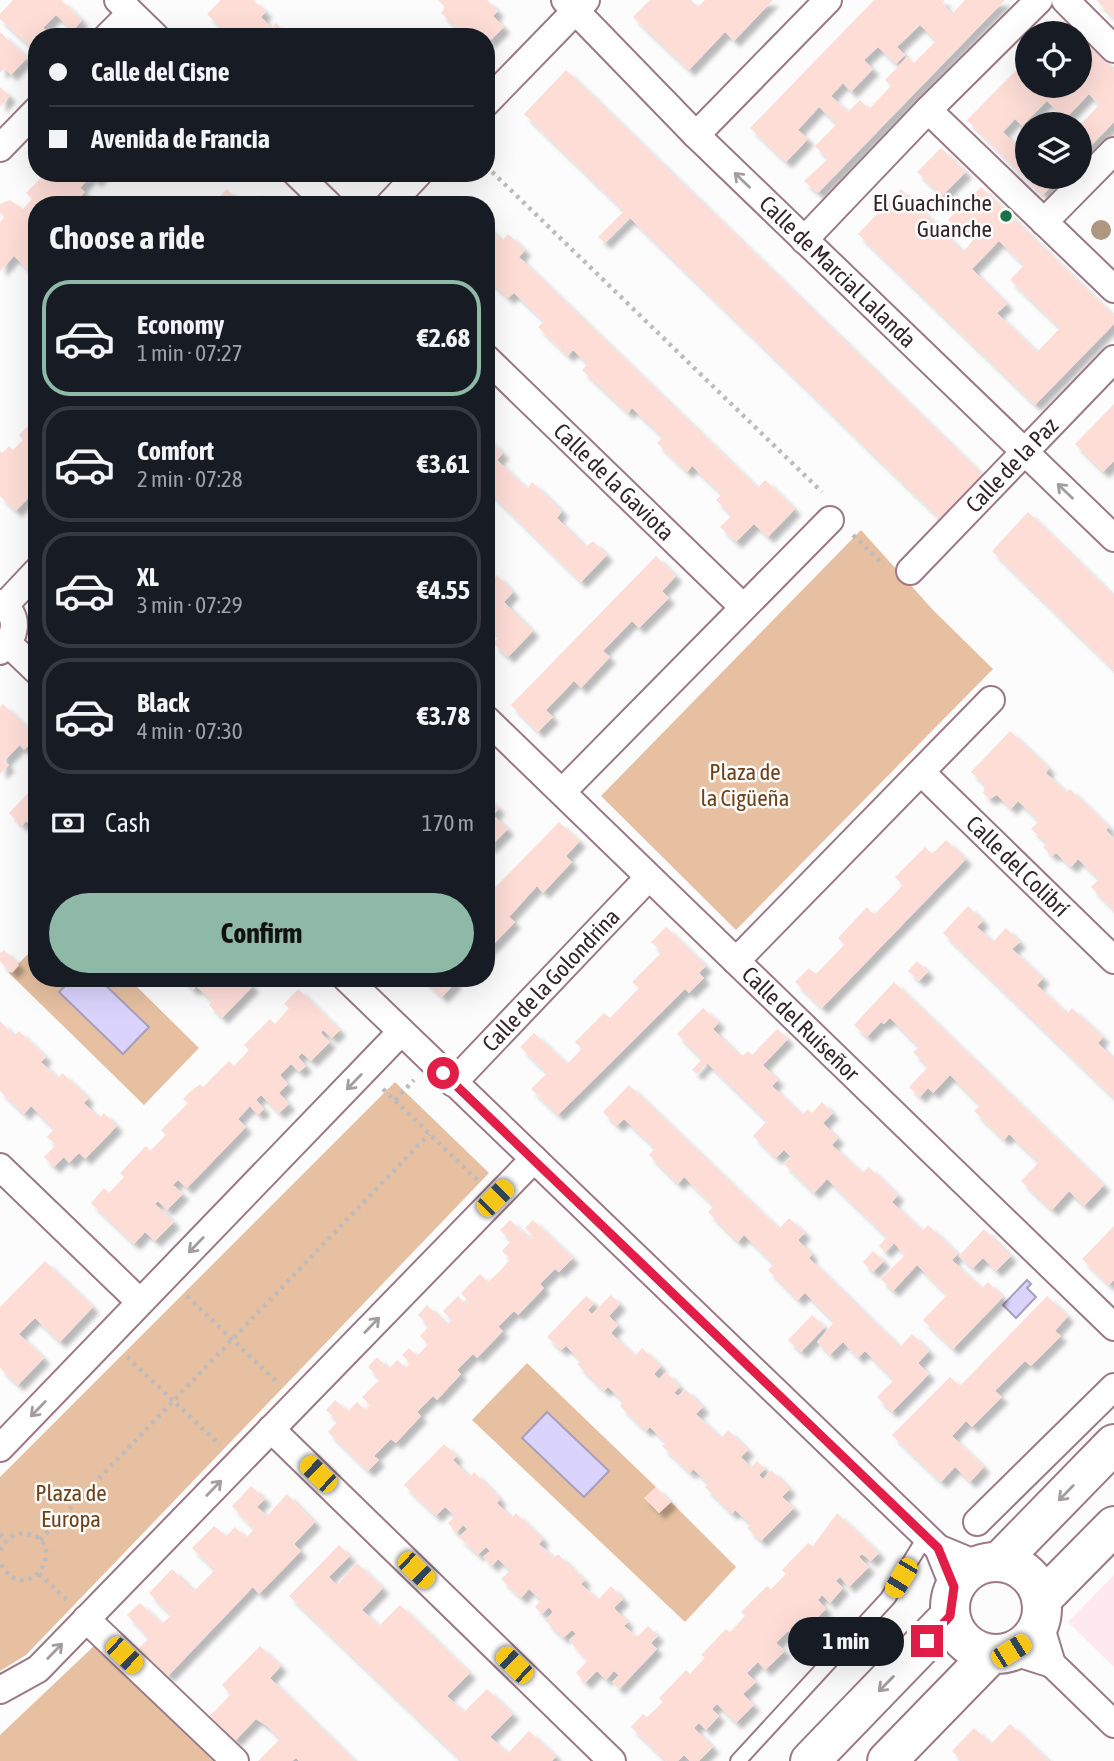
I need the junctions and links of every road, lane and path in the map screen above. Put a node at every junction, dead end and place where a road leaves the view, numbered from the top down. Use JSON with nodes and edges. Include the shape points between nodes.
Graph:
{"nodes":[{"id":1,"x":828,"y":0,"type":"edge"},
{"id":2,"x":1039,"y":0,"type":"edge"},
{"id":3,"x":1065,"y":0,"type":"edge"},
{"id":4,"x":575,"y":4,"type":"edge"},
{"id":5,"x":125,"y":6,"type":"edge"},
{"id":6,"x":112,"y":28,"type":"edge"},
{"id":7,"x":147,"y":28,"type":"edge"},
{"id":8,"x":1114,"y":49,"type":"edge"},
{"id":9,"x":495,"y":93,"type":"edge"},
{"id":10,"x":928,"y":110,"type":"junction"},
{"id":11,"x":28,"y":119,"type":"edge"},
{"id":12,"x":696,"y":135,"type":"junction"},
{"id":13,"x":0,"y":148,"type":"edge"},
{"id":14,"x":1114,"y":151,"type":"edge"},
{"id":15,"x":495,"y":175,"type":"edge"},
{"id":16,"x":305,"y":182,"type":"edge"},
{"id":17,"x":411,"y":182,"type":"edge"},
{"id":18,"x":320,"y":196,"type":"edge"},
{"id":19,"x":397,"y":196,"type":"edge"},
{"id":20,"x":1044,"y":222,"type":"junction"},
{"id":21,"x":804,"y":240,"type":"junction"},
{"id":22,"x":1114,"y":289,"type":"edge"},
{"id":23,"x":1114,"y":359,"type":"edge"},
{"id":24,"x":495,"y":367,"type":"edge"},
{"id":25,"x":1025,"y":452,"type":"junction"},
{"id":26,"x":833,"y":515,"type":"junction"},
{"id":27,"x":1114,"y":538,"type":"edge"},
{"id":28,"x":910,"y":571,"type":"joint"},
{"id":29,"x":28,"y":579,"type":"edge"},
{"id":30,"x":2,"y":604,"type":"edge"},
{"id":31,"x":743,"y":607,"type":"junction"},
{"id":32,"x":4,"y":647,"type":"edge"},
{"id":33,"x":28,"y":664,"type":"edge"},
{"id":34,"x":991,"y":700,"type":"dead end"},
{"id":35,"x":495,"y":728,"type":"edge"},
{"id":36,"x":921,"y":772,"type":"junction"},
{"id":37,"x":562,"y":792,"type":"junction"},
{"id":38,"x":648,"y":878,"type":"junction"},
{"id":39,"x":1114,"y":960,"type":"edge"},
{"id":40,"x":736,"y":961,"type":"junction"},
{"id":41,"x":355,"y":987,"type":"edge"},
{"id":42,"x":401,"y":1032,"type":"junction"},
{"id":43,"x":365,"y":1071,"type":"junction"},
{"id":44,"x":453,"y":1083,"type":"junction"},
{"id":45,"x":429,"y":1134,"type":"junction"},
{"id":46,"x":534,"y":1159,"type":"junction"},
{"id":47,"x":0,"y":1167,"type":"edge"},
{"id":48,"x":495,"y":1198,"type":"junction"},
{"id":49,"x":166,"y":1276,"type":"junction"},
{"id":50,"x":140,"y":1302,"type":"junction"},
{"id":51,"x":1114,"y":1327,"type":"edge"},
{"id":52,"x":106,"y":1337,"type":"junction"},
{"id":53,"x":233,"y":1340,"type":"junction"},
{"id":54,"x":1114,"y":1387,"type":"edge"},
{"id":55,"x":174,"y":1401,"type":"junction"},
{"id":56,"x":298,"y":1403,"type":"junction"},
{"id":57,"x":271,"y":1429,"type":"junction"},
{"id":58,"x":1114,"y":1444,"type":"edge"},
{"id":59,"x":0,"y":1448,"type":"edge"},
{"id":60,"x":239,"y":1463,"type":"junction"},
{"id":61,"x":977,"y":1522,"type":"dead end"},
{"id":62,"x":1114,"y":1526,"type":"edge"},
{"id":63,"x":0,"y":1534,"type":"edge"},
{"id":64,"x":6,"y":1540,"type":"junction"},
{"id":65,"x":40,"y":1540,"type":"junction"},
{"id":66,"x":932,"y":1542,"type":"junction"},
{"id":67,"x":0,"y":1550,"type":"edge"},
{"id":68,"x":0,"y":1563,"type":"edge"},
{"id":69,"x":39,"y":1574,"type":"junction"},
{"id":70,"x":970,"y":1582,"type":"junction"},
{"id":71,"x":1040,"y":1611,"type":"junction"},
{"id":72,"x":86,"y":1619,"type":"junction"},
{"id":73,"x":1001,"y":1653,"type":"junction"},
{"id":74,"x":1052,"y":1664,"type":"junction"},
{"id":75,"x":0,"y":1690,"type":"edge"},
{"id":76,"x":1114,"y":1724,"type":"edge"},
{"id":77,"x":235,"y":1761,"type":"edge"},
{"id":78,"x":612,"y":1761,"type":"edge"},
{"id":79,"x":738,"y":1761,"type":"edge"},
{"id":80,"x":810,"y":1761,"type":"edge"},
{"id":81,"x":887,"y":1761,"type":"edge"}],
"edges":[{"from":1,"to":12,"type":"street"},
{"from":2,"to":10,"type":"street"},
{"from":3,"to":8,"type":"street"},
{"from":4,"to":9,"type":"street"},
{"from":4,"to":12,"type":"street","name":"Calle de Marcial Lalanda"},
{"from":5,"to":6,"type":"street"},
{"from":5,"to":7,"type":"street"},
{"from":10,"to":20,"type":"street"},
{"from":10,"to":21,"type":"street"},
{"from":11,"to":13,"type":"street"},
{"from":21,"to":12,"type":"street","name":"Calle de Marcial Lalanda","one_way":true},
{"from":14,"to":20,"type":"street"},
{"from":15,"to":26,"type":"path","via":[[822,492]]},
{"from":16,"to":18,"type":"street"},
{"from":17,"to":19,"type":"street"},
{"from":20,"to":22,"type":"street"},
{"from":21,"to":25,"type":"street","name":"Calle de Marcial Lalanda"},
{"from":23,"to":25,"type":"street","name":"Calle de la Paz"},
{"from":24,"to":31,"type":"street","name":"Calle de la Gaviota"},
{"from":27,"to":25,"type":"street","name":"Calle de Marcial Lalanda","one_way":true},
{"from":25,"to":28,"type":"street","name":"Calle de la Paz"},
{"from":26,"to":28,"type":"path","via":[[900,581]]},
{"from":26,"to":31,"type":"street"},
{"from":29,"to":30,"type":"street"},
{"from":30,"to":32,"type":"street","via":[[15,624]]},
{"from":31,"to":37,"type":"street"},
{"from":32,"to":33,"type":"street"},
{"from":34,"to":36,"type":"street"},
{"from":35,"to":37,"type":"street","name":"Calle del Ruiseñor"},
{"from":36,"to":39,"type":"street","name":"Calle del Colibrí"},
{"from":36,"to":40,"type":"street"},
{"from":37,"to":38,"type":"street","name":"Calle del Ruiseñor"},
{"from":38,"to":40,"type":"street","name":"Calle del Ruiseñor"},
{"from":38,"to":44,"type":"street","name":"Calle de la Golondrina"},
{"from":40,"to":51,"type":"street","name":"Calle del Ruiseñor"},
{"from":41,"to":42,"type":"street"},
{"from":42,"to":43,"type":"street"},
{"from":42,"to":44,"type":"street"},
{"from":43,"to":45,"type":"path"},
{"from":43,"to":49,"type":"street","one_way":true},
{"from":44,"to":46,"type":"street"},
{"from":45,"to":48,"type":"path"},
{"from":45,"to":53,"type":"path"},
{"from":46,"to":48,"type":"street"},
{"from":46,"to":66,"type":"street"},
{"from":47,"to":50,"type":"street"},
{"from":56,"to":48,"type":"street","one_way":true},
{"from":49,"to":50,"type":"street"},
{"from":49,"to":53,"type":"path"},
{"from":50,"to":52,"type":"street"},
{"from":52,"to":55,"type":"path"},
{"from":52,"to":59,"type":"street","one_way":true},
{"from":53,"to":55,"type":"path"},
{"from":53,"to":56,"type":"path"},
{"from":54,"to":61,"type":"street"},
{"from":55,"to":60,"type":"path"},
{"from":55,"to":65,"type":"path"},
{"from":56,"to":57,"type":"street"},
{"from":57,"to":60,"type":"street"},
{"from":57,"to":78,"type":"street"},
{"from":58,"to":70,"type":"street","one_way":true},
{"from":72,"to":60,"type":"street","one_way":true},
{"from":62,"to":71,"type":"street"},
{"from":63,"to":64,"type":"path"},
{"from":64,"to":65,"type":"path","via":[[29,1534]]},
{"from":64,"to":67,"type":"path"},
{"from":65,"to":69,"type":"path","via":[[46,1564]]},
{"from":66,"to":70,"type":"street"},
{"from":66,"to":79,"type":"lane","via":[[888,1598]]},
{"from":68,"to":69,"type":"path","via":[[16,1579],[28,1580]]},
{"from":69,"to":72,"type":"path"},
{"from":70,"to":71,"type":"street","via":[[1018,1567],[1034,1581]]},
{"from":70,"to":73,"type":"street","via":[[958,1634],[972,1648]]},
{"from":70,"to":80,"type":"street","one_way":true},
{"from":71,"to":73,"type":"street","via":[[1028,1641]]},
{"from":71,"to":74,"type":"street"},
{"from":75,"to":72,"type":"street","one_way":true,"via":[[38,1669]]},
{"from":72,"to":77,"type":"street"},
{"from":73,"to":74,"type":"street"},
{"from":73,"to":81,"type":"street"},
{"from":74,"to":76,"type":"street"}]}
